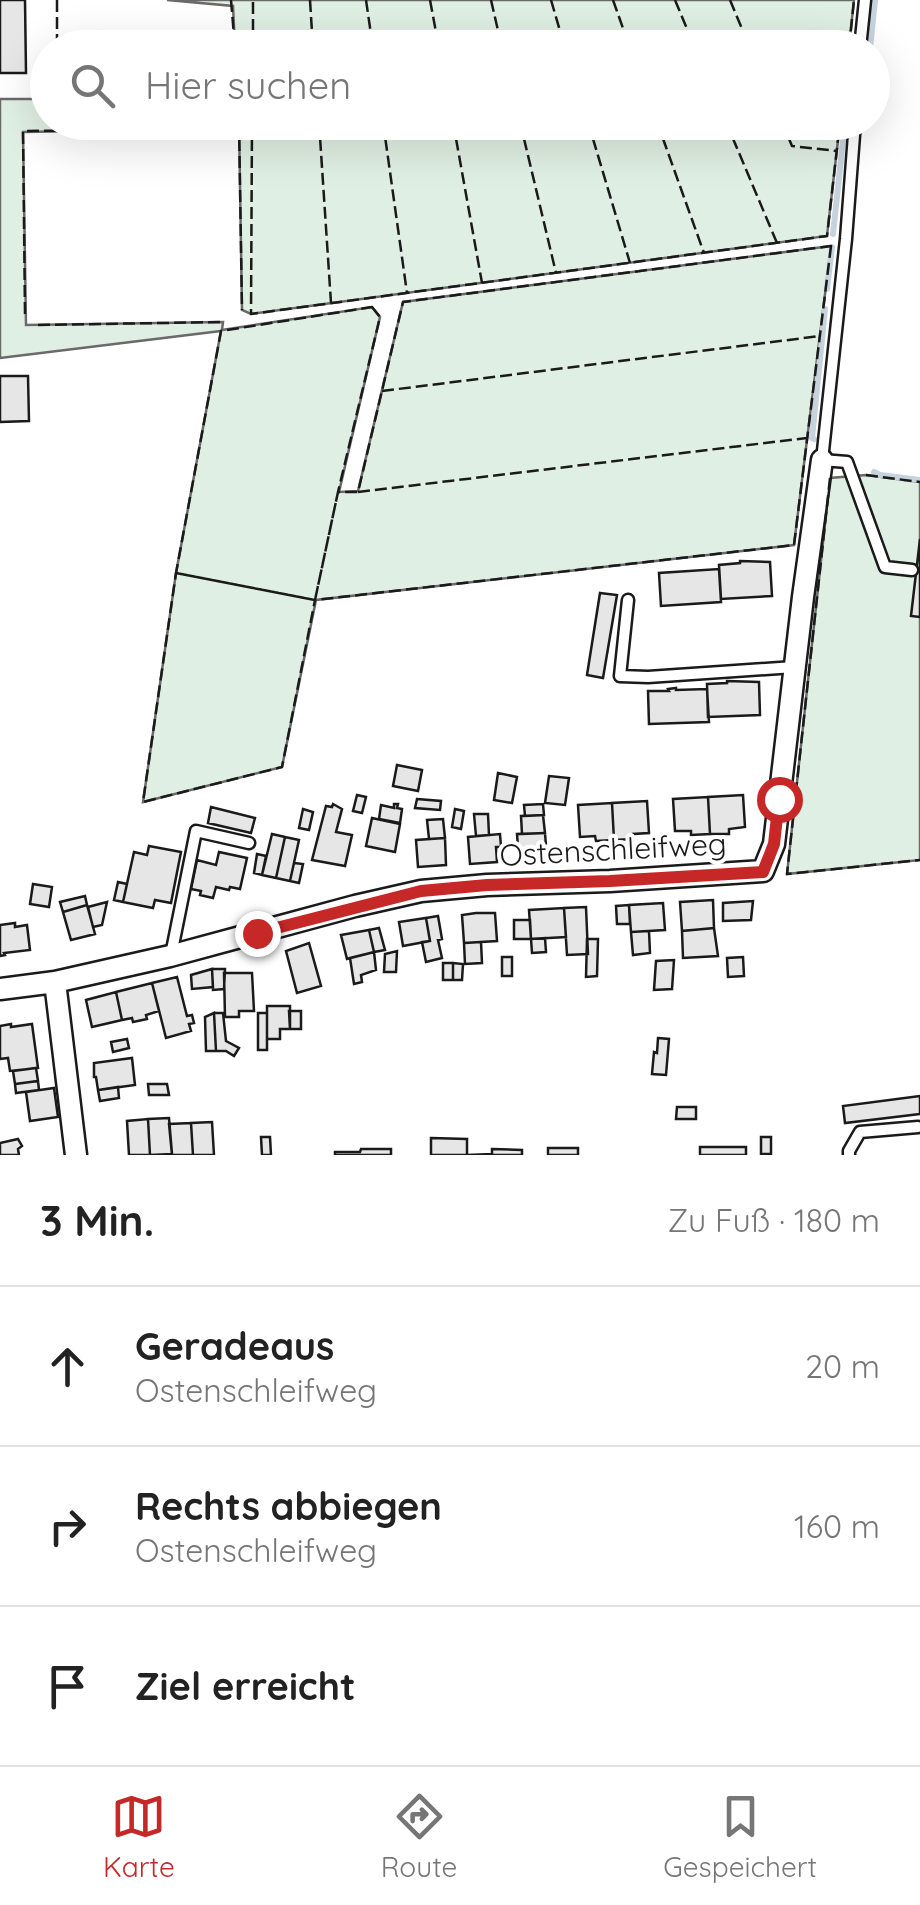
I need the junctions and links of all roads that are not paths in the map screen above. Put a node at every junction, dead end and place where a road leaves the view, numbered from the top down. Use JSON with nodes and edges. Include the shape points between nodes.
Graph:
{"nodes":[{"id":1,"x":865,"y":0,"type":"edge"},
{"id":2,"x":862,"y":30,"type":"edge"},
{"id":3,"x":854,"y":140,"type":"edge"},
{"id":4,"x":822,"y":460,"type":"junction"},
{"id":5,"x":912,"y":570,"type":"dead end"},
{"id":6,"x":628,"y":600,"type":"dead end"},
{"id":7,"x":794,"y":667,"type":"junction"},
{"id":8,"x":248,"y":843,"type":"dead end"},
{"id":9,"x":170,"y":956,"type":"junction"},
{"id":10,"x":55,"y":982,"type":"junction"},
{"id":11,"x":0,"y":989,"type":"edge"},
{"id":12,"x":918,"y":1127,"type":"edge"},
{"id":13,"x":76,"y":1155,"type":"edge"},
{"id":14,"x":849,"y":1155,"type":"edge"}],
"edges":[{"from":1,"to":2,"type":"lane"},
{"from":3,"to":4,"type":"lane"},
{"from":4,"to":5,"type":"lane","via":[[848,462],[884,567]]},
{"from":4,"to":7,"type":"street","name":"Ostenschleifweg"},
{"from":6,"to":7,"type":"lane","via":[[620,676]]},
{"from":7,"to":9,"type":"street","name":"Ostenschleifweg","via":[[774,844],[763,872],[421,891]]},
{"from":8,"to":9,"type":"lane","via":[[196,831]]},
{"from":9,"to":10,"type":"street","name":"Ostenschleifweg"},
{"from":10,"to":11,"type":"street","name":"Ostenschleifweg"},
{"from":10,"to":13,"type":"street"},
{"from":12,"to":14,"type":"lane","via":[[860,1132]]}]}
